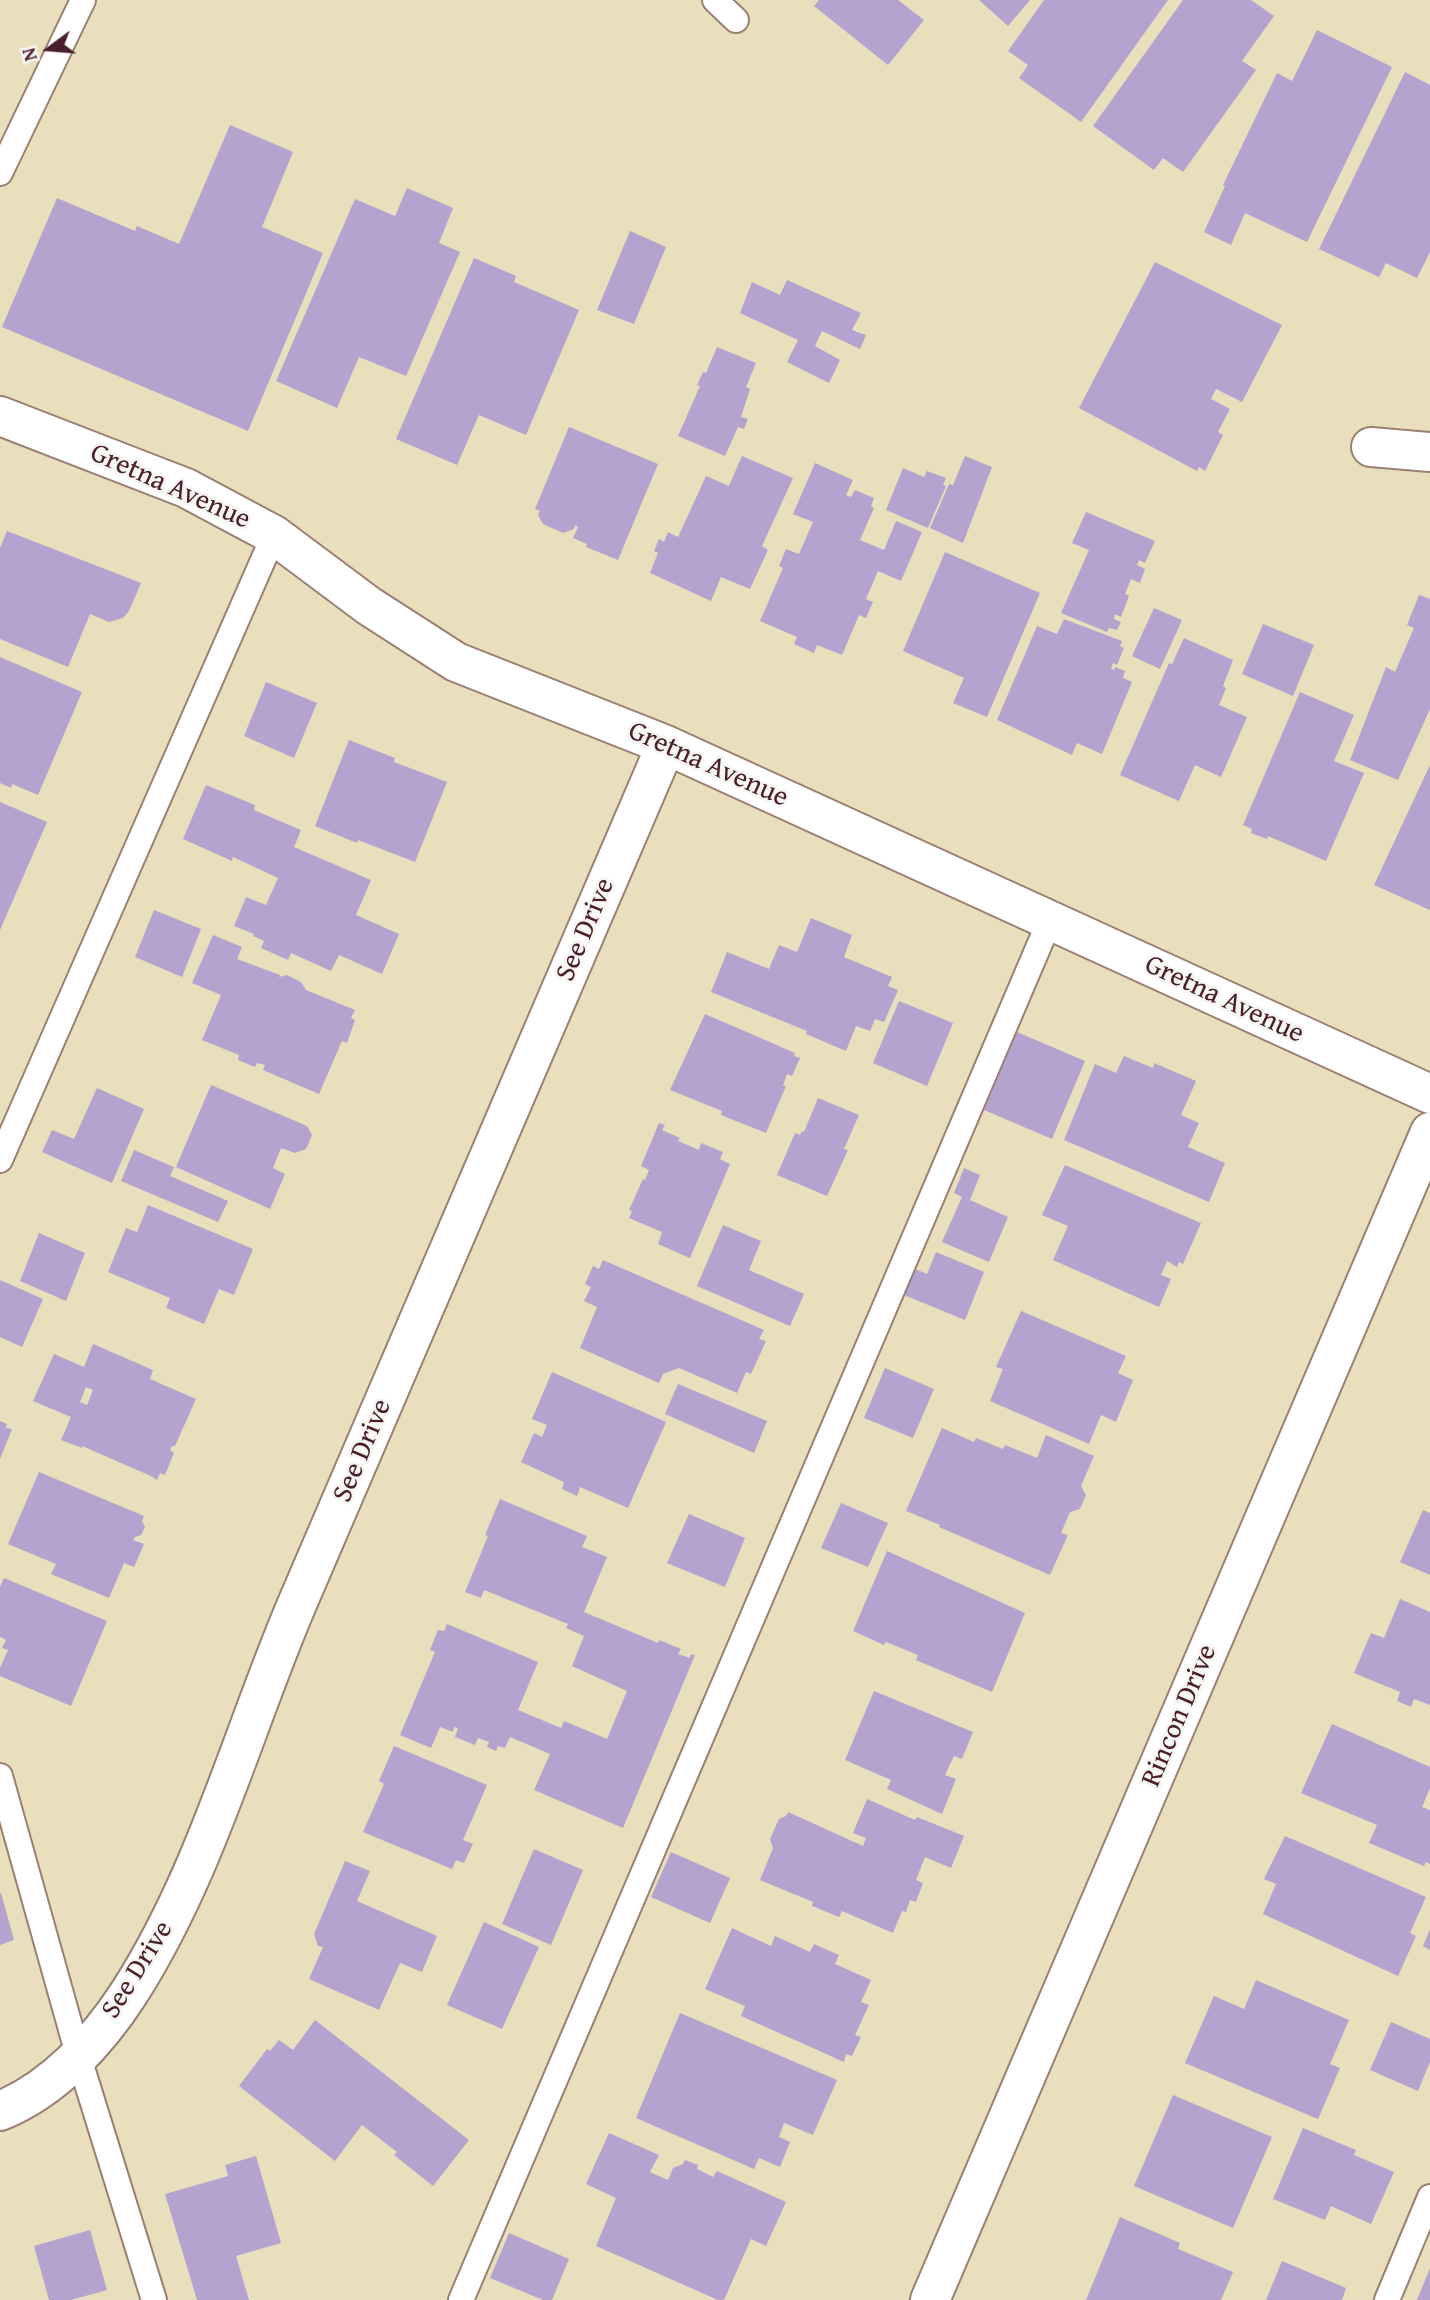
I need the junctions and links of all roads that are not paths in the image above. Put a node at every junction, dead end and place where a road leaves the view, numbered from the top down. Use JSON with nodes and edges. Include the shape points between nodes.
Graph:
{"nodes":[{"id":1,"x":83,"y":0,"type":"edge"},
{"id":2,"x":715,"y":0,"type":"edge"},
{"id":3,"x":736,"y":20,"type":"dead end"},
{"id":4,"x":0,"y":173,"type":"edge"},
{"id":5,"x":0,"y":416,"type":"edge"},
{"id":6,"x":1371,"y":447,"type":"dead end"},
{"id":7,"x":1430,"y":452,"type":"edge"},
{"id":8,"x":274,"y":535,"type":"junction"},
{"id":9,"x":666,"y":745,"type":"junction"},
{"id":10,"x":1050,"y":920,"type":"junction"},
{"id":11,"x":1430,"y":1094,"type":"edge"},
{"id":12,"x":1430,"y":1132,"type":"edge"},
{"id":13,"x":0,"y":1160,"type":"edge"},
{"id":14,"x":0,"y":1776,"type":"edge"},
{"id":15,"x":79,"y":2058,"type":"junction"},
{"id":16,"x":0,"y":2111,"type":"edge"},
{"id":17,"x":1430,"y":2197,"type":"edge"},
{"id":18,"x":155,"y":2300,"type":"edge"},
{"id":19,"x":461,"y":2300,"type":"edge"},
{"id":20,"x":930,"y":2300,"type":"edge"},
{"id":21,"x":1387,"y":2300,"type":"edge"}],
"edges":[{"from":1,"to":4,"type":"lane"},
{"from":2,"to":3,"type":"lane"},
{"from":5,"to":8,"type":"street","name":"Gretna Avenue","via":[[186,488]]},
{"from":6,"to":7,"type":"street"},
{"from":8,"to":9,"type":"street","name":"Gretna Avenue","via":[[369,606],[456,662]]},
{"from":8,"to":13,"type":"lane"},
{"from":9,"to":10,"type":"street","name":"Gretna Avenue"},
{"from":9,"to":15,"type":"street","name":"See Drive","via":[[291,1618],[184,1893],[128,1994]]},
{"from":10,"to":11,"type":"street","name":"Gretna Avenue"},
{"from":10,"to":19,"type":"lane"},
{"from":12,"to":20,"type":"street","name":"Rincon Drive"},
{"from":14,"to":15,"type":"lane"},
{"from":15,"to":16,"type":"street","name":"See Drive","via":[[21,2102]]},
{"from":15,"to":18,"type":"lane"},
{"from":17,"to":21,"type":"lane"}]}
